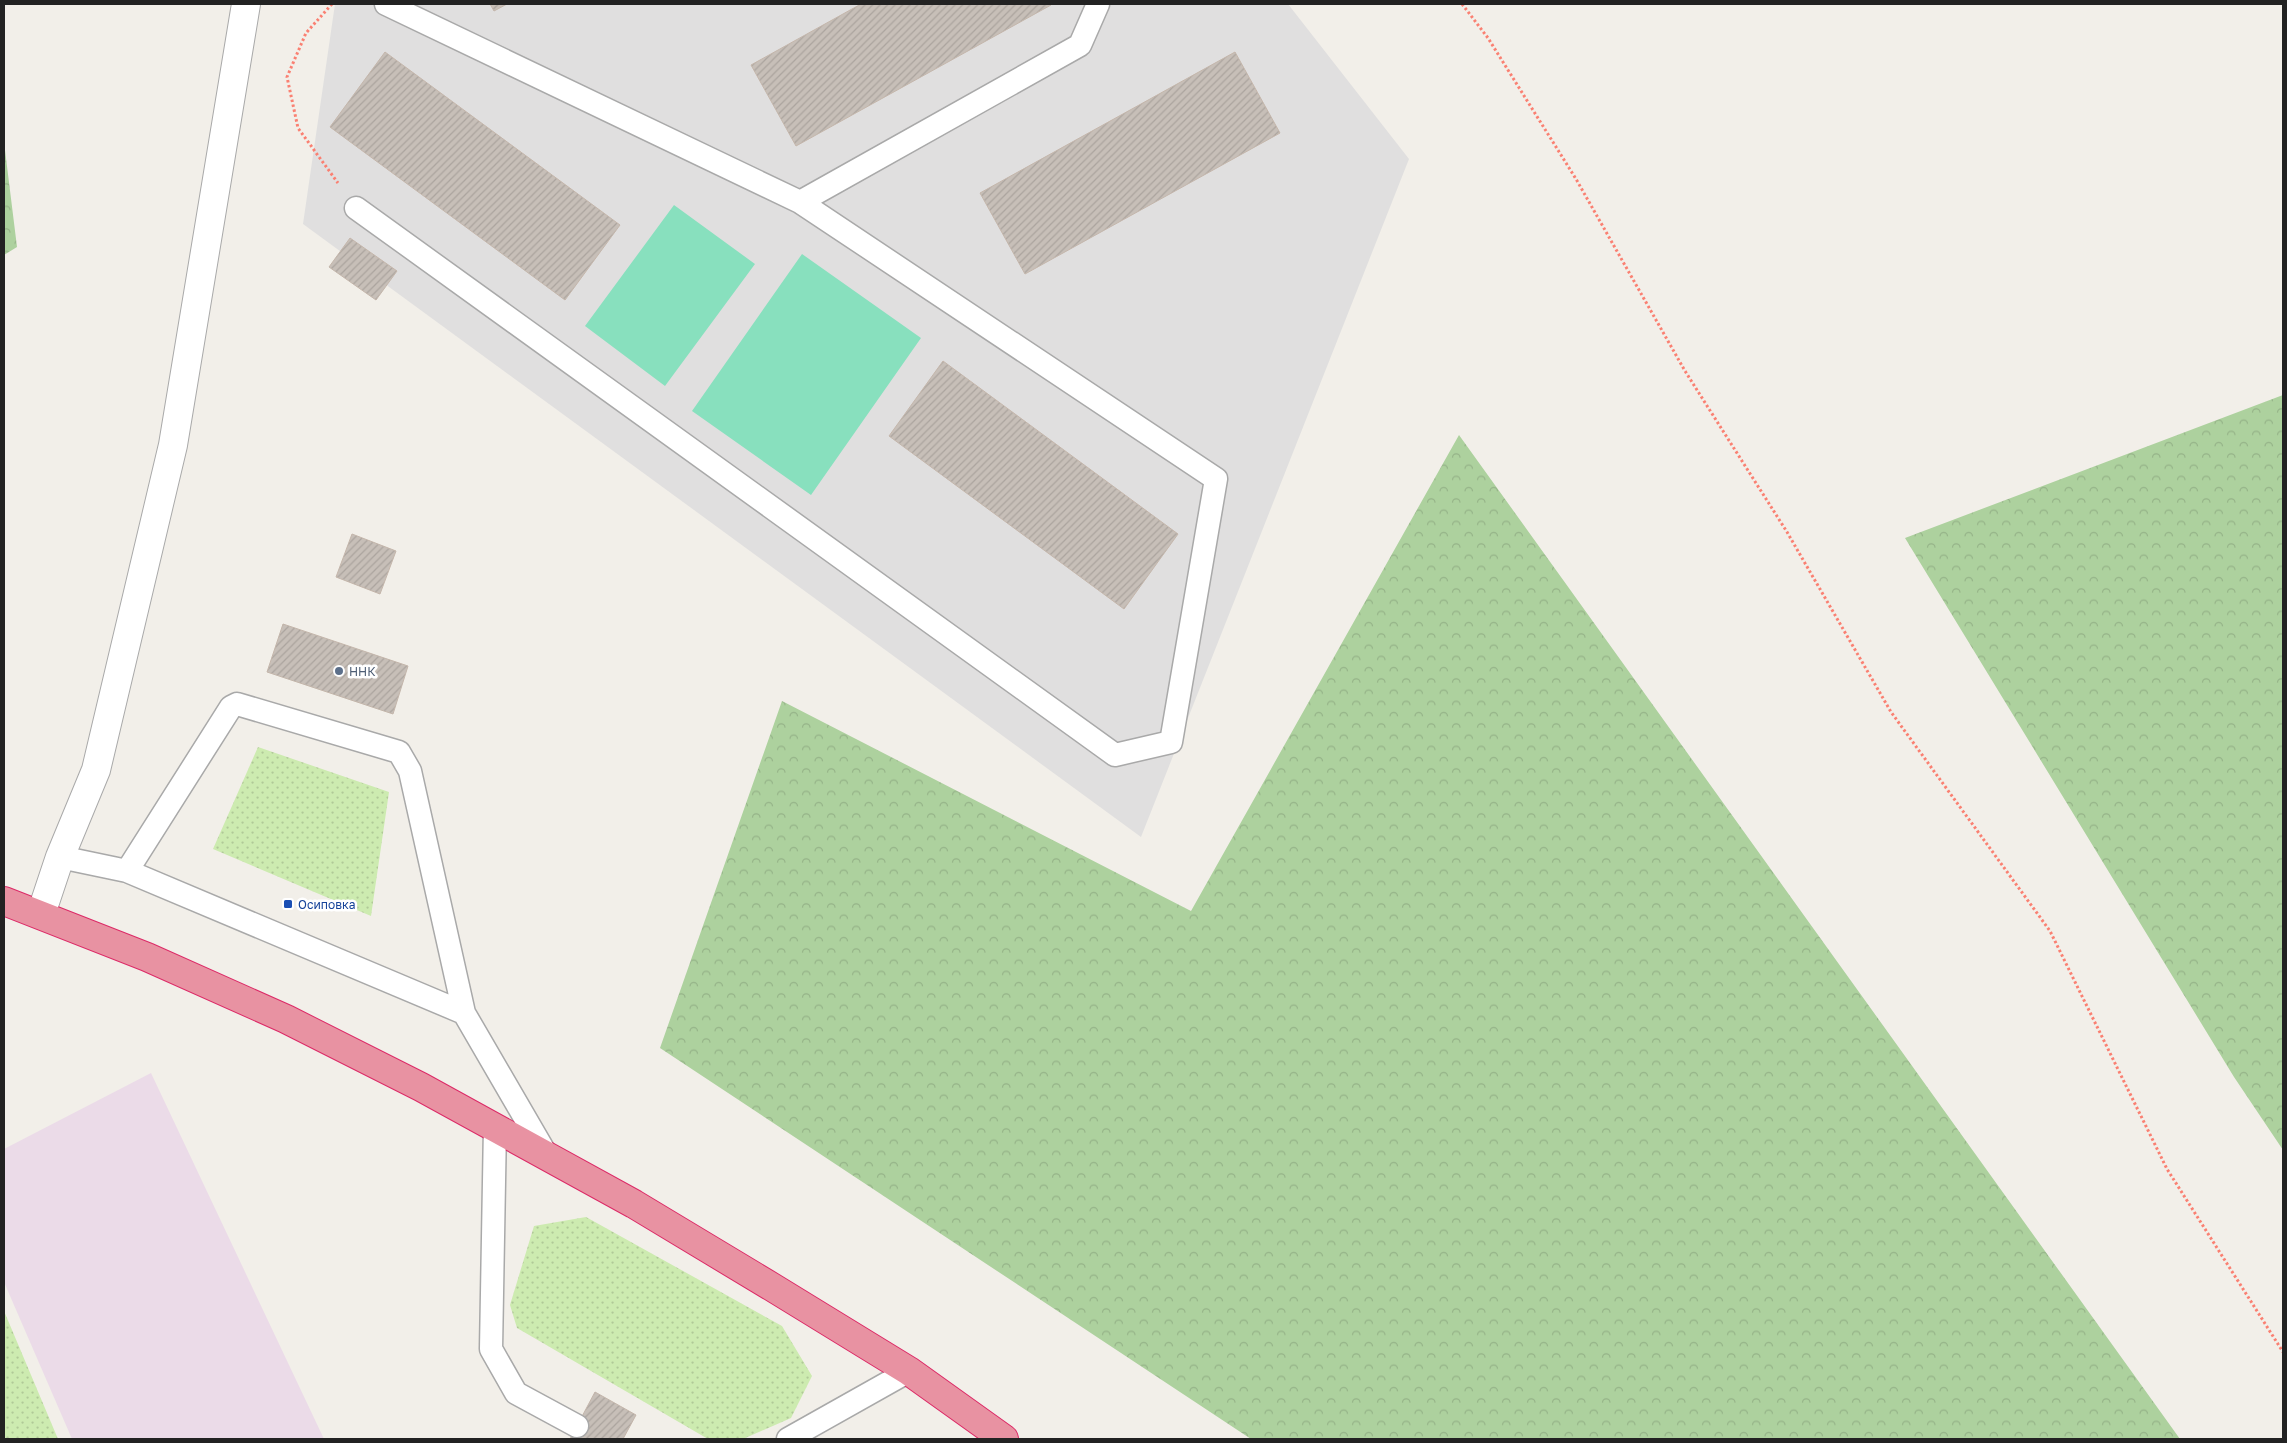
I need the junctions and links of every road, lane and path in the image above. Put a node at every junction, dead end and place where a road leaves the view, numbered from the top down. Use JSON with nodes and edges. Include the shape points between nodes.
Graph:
{"nodes":[{"id":1,"x":246,"y":4,"type":"edge"},
{"id":2,"x":332,"y":4,"type":"edge"},
{"id":3,"x":386,"y":4,"type":"edge"},
{"id":4,"x":1098,"y":4,"type":"edge"},
{"id":5,"x":1462,"y":4,"type":"edge"},
{"id":6,"x":800,"y":202,"type":"junction"},
{"id":7,"x":356,"y":208,"type":"joint"},
{"id":8,"x":60,"y":857,"type":"junction"},
{"id":9,"x":127,"y":871,"type":"junction"},
{"id":10,"x":4,"y":901,"type":"edge"},
{"id":11,"x":41,"y":914,"type":"junction"},
{"id":12,"x":464,"y":1013,"type":"junction"},
{"id":13,"x":495,"y":1126,"type":"junction"},
{"id":14,"x":546,"y":1154,"type":"junction"},
{"id":15,"x":2283,"y":1352,"type":"edge"},
{"id":16,"x":909,"y":1371,"type":"junction"},
{"id":17,"x":577,"y":1426,"type":"dead end"},
{"id":18,"x":788,"y":1439,"type":"edge"},
{"id":19,"x":1004,"y":1439,"type":"edge"}],
"edges":[{"from":1,"to":8,"type":"street","via":[[173,446],[96,770]]},
{"from":2,"to":7,"type":"path","via":[[306,33],[287,77],[298,128]]},
{"from":3,"to":6,"type":"lane"},
{"from":4,"to":6,"type":"lane","via":[[1080,45]]},
{"from":5,"to":15,"type":"path","via":[[1488,38],[1576,179],[1685,371],[1786,532],[1891,712],[2050,931],[2166,1169]]},
{"from":6,"to":7,"type":"lane","via":[[1216,479],[1171,742],[1115,755]]},
{"from":8,"to":9,"type":"lane"},
{"from":8,"to":11,"type":"street"},
{"from":9,"to":12,"type":"lane"},
{"from":9,"to":12,"type":"lane","via":[[231,707],[237,704],[399,752],[410,771]]},
{"from":10,"to":11,"type":"highway"},
{"from":11,"to":13,"type":"highway","via":[[286,1019]]},
{"from":12,"to":14,"type":"lane"},
{"from":13,"to":14,"type":"highway"},
{"from":13,"to":17,"type":"lane","via":[[491,1348],[516,1392]]},
{"from":14,"to":16,"type":"highway"},
{"from":16,"to":18,"type":"lane"},
{"from":16,"to":19,"type":"highway"}]}
